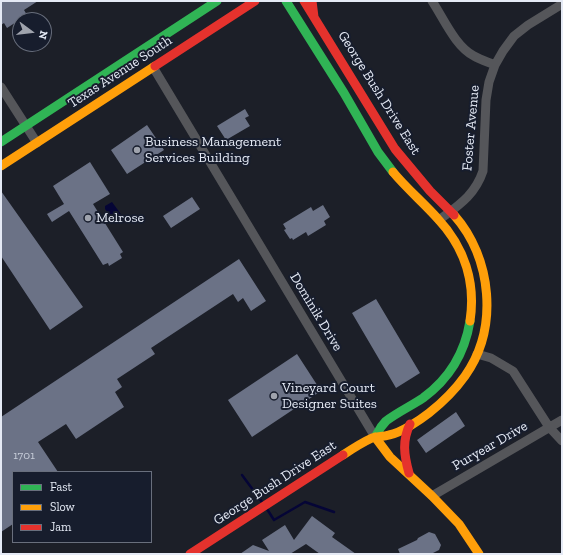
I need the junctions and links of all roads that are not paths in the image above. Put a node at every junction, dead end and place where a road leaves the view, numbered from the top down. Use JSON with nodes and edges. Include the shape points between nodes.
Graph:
{"nodes":[{"id":1,"x":217,"y":1,"type":"edge"},
{"id":2,"x":255,"y":1,"type":"edge"},
{"id":3,"x":286,"y":1,"type":"edge"},
{"id":4,"x":304,"y":1,"type":"edge"},
{"id":5,"x":312,"y":1,"type":"edge"},
{"id":6,"x":432,"y":1,"type":"edge"},
{"id":7,"x":562,"y":4,"type":"edge"},
{"id":8,"x":314,"y":17,"type":"junction"},
{"id":9,"x":495,"y":65,"type":"junction"},
{"id":10,"x":153,"y":67,"type":"junction"},
{"id":11,"x":1,"y":87,"type":"edge"},
{"id":12,"x":26,"y":125,"type":"junction"},
{"id":13,"x":1,"y":142,"type":"edge"},
{"id":14,"x":37,"y":143,"type":"junction"},
{"id":15,"x":1,"y":166,"type":"edge"},
{"id":16,"x":451,"y":211,"type":"junction"},
{"id":17,"x":439,"y":220,"type":"junction"},
{"id":18,"x":477,"y":354,"type":"junction"},
{"id":19,"x":562,"y":420,"type":"edge"},
{"id":20,"x":410,"y":424,"type":"junction"},
{"id":21,"x":549,"y":427,"type":"junction"},
{"id":22,"x":375,"y":436,"type":"junction"},
{"id":23,"x":562,"y":441,"type":"edge"},
{"id":24,"x":410,"y":474,"type":"junction"},
{"id":25,"x":432,"y":496,"type":"junction"},
{"id":26,"x":190,"y":554,"type":"edge"},
{"id":27,"x":479,"y":554,"type":"edge"}],
"edges":[{"from":1,"to":12,"type":"street","name":"Texas Avenue South"},
{"from":2,"to":10,"type":"street","name":"Texas Avenue South"},
{"from":3,"to":17,"type":"street","name":"George Bush Drive East","via":[[388,166]]},
{"from":4,"to":8,"type":"street","name":"George Bush Drive East"},
{"from":5,"to":8,"type":"street"},
{"from":6,"to":9,"type":"street","via":[[463,48],[473,56]]},
{"from":7,"to":9,"type":"street","name":"Foster Avenue","via":[[514,36]]},
{"from":8,"to":16,"type":"street","name":"George Bush Drive East","via":[[395,149]]},
{"from":9,"to":16,"type":"street","name":"Foster Avenue","via":[[488,82],[483,171],[474,191]]},
{"from":10,"to":14,"type":"street","name":"Texas Avenue South"},
{"from":10,"to":22,"type":"street","name":"Dominik Drive"},
{"from":11,"to":12,"type":"street"},
{"from":12,"to":13,"type":"street","name":"Texas Avenue South"},
{"from":12,"to":14,"type":"street"},
{"from":14,"to":15,"type":"street","name":"Texas Avenue South"},
{"from":16,"to":17,"type":"street","name":"Foster Avenue"},
{"from":16,"to":18,"type":"street","name":"George Bush Drive East","via":[[471,238],[485,276],[486,322]]},
{"from":17,"to":22,"type":"street","name":"George Bush Drive East","via":[[462,253],[469,272],[472,307],[468,334],[457,360],[445,378],[423,398],[384,423]]},
{"from":18,"to":20,"type":"street","name":"George Bush Drive East","via":[[468,372],[453,392]]},
{"from":18,"to":21,"type":"street","via":[[491,358],[513,371]]},
{"from":19,"to":21,"type":"street","name":"Puryear Drive"},
{"from":20,"to":22,"type":"street","name":"George Bush Drive East","via":[[392,435]]},
{"from":20,"to":24,"type":"street","via":[[402,442]]},
{"from":21,"to":23,"type":"street"},
{"from":21,"to":25,"type":"street","name":"Puryear Drive"},
{"from":22,"to":24,"type":"street","name":"Dominik Drive","via":[[390,457]]},
{"from":22,"to":26,"type":"street","name":"George Bush Drive East"},
{"from":24,"to":25,"type":"street","name":"Dominik Drive"},
{"from":25,"to":27,"type":"street","name":"Dominik Drive","via":[[459,524]]}]}
